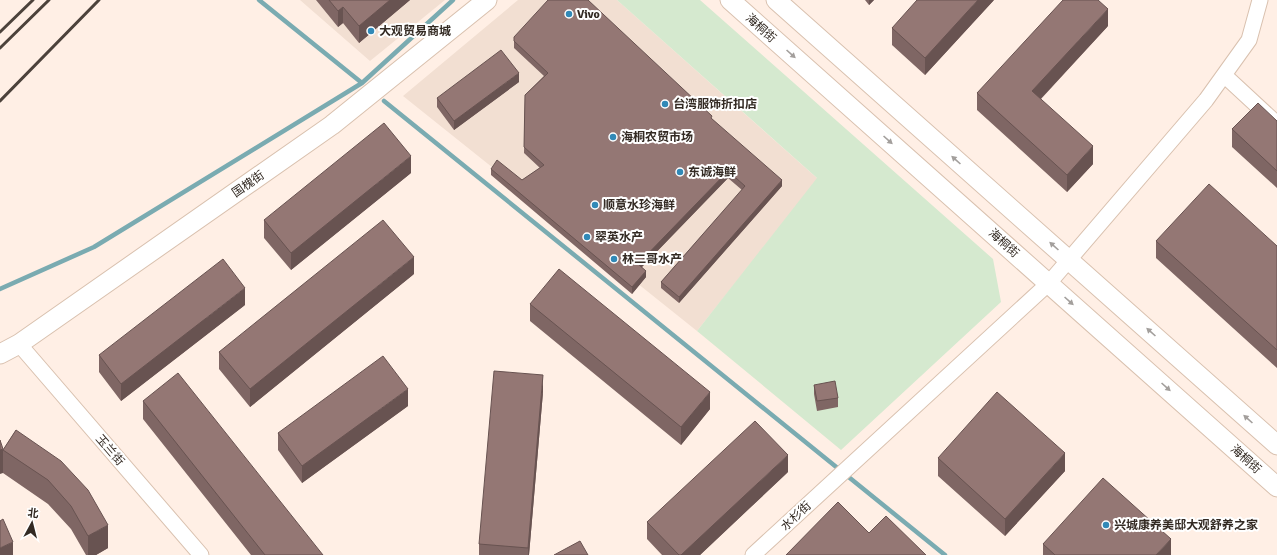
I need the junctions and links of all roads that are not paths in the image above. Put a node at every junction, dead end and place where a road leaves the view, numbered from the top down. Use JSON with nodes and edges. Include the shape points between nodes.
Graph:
{"nodes":[{"id":1,"x":487,"y":0,"type":"edge"},
{"id":2,"x":730,"y":0,"type":"edge"},
{"id":3,"x":776,"y":0,"type":"edge"},
{"id":4,"x":1260,"y":0,"type":"edge"},
{"id":5,"x":1224,"y":75,"type":"junction"},
{"id":6,"x":1277,"y":124,"type":"edge"},
{"id":7,"x":1069,"y":260,"type":"junction"},
{"id":8,"x":1049,"y":283,"type":"junction"},
{"id":9,"x":19,"y":344,"type":"junction"},
{"id":10,"x":0,"y":354,"type":"edge"},
{"id":11,"x":1277,"y":445,"type":"edge"},
{"id":12,"x":1277,"y":487,"type":"edge"},
{"id":13,"x":201,"y":555,"type":"edge"},
{"id":14,"x":753,"y":555,"type":"edge"}],
"edges":[{"from":1,"to":9,"type":"street","name":"国槐街","via":[[332,125]]},
{"from":2,"to":8,"type":"street","name":"海桐街","one_way":true},
{"from":7,"to":3,"type":"street","one_way":true},
{"from":4,"to":5,"type":"street","name":"水杉街","via":[[1249,40]]},
{"from":5,"to":6,"type":"street"},
{"from":5,"to":7,"type":"street","name":"水杉街","via":[[1206,100]]},
{"from":7,"to":8,"type":"street","name":"水杉街"},
{"from":11,"to":7,"type":"street","one_way":true},
{"from":8,"to":12,"type":"street","name":"海桐街","one_way":true},
{"from":8,"to":14,"type":"street","name":"水杉街"},
{"from":9,"to":10,"type":"street","name":"国槐街"},
{"from":9,"to":13,"type":"street","name":"玉兰街"}]}
